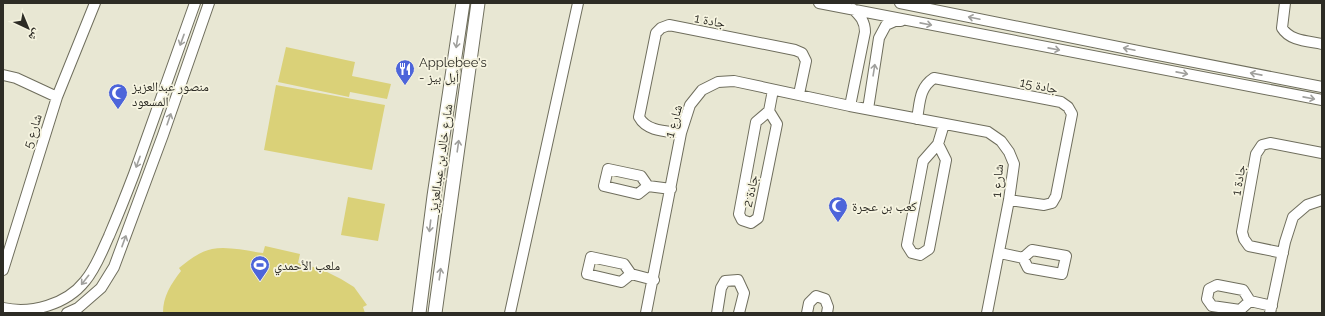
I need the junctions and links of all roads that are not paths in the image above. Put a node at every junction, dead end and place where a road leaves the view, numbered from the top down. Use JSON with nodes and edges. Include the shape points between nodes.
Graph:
{"nodes":[{"id":1,"x":95,"y":3,"type":"edge"},
{"id":2,"x":195,"y":3,"type":"edge"},
{"id":3,"x":209,"y":3,"type":"edge"},
{"id":4,"x":463,"y":3,"type":"edge"},
{"id":5,"x":478,"y":3,"type":"edge"},
{"id":6,"x":482,"y":3,"type":"edge"},
{"id":7,"x":578,"y":3,"type":"edge"},
{"id":8,"x":819,"y":3,"type":"edge"},
{"id":9,"x":900,"y":3,"type":"edge"},
{"id":10,"x":1285,"y":3,"type":"edge"},
{"id":11,"x":853,"y":9,"type":"junction"},
{"id":12,"x":476,"y":18,"type":"junction"},
{"id":13,"x":904,"y":20,"type":"junction"},
{"id":14,"x":997,"y":22,"type":"junction"},
{"id":15,"x":1018,"y":27,"type":"junction"},
{"id":16,"x":995,"y":38,"type":"junction"},
{"id":17,"x":1017,"y":42,"type":"junction"},
{"id":18,"x":1322,"y":44,"type":"edge"},
{"id":19,"x":3,"y":75,"type":"edge"},
{"id":20,"x":1322,"y":87,"type":"edge"},
{"id":21,"x":773,"y":90,"type":"junction"},
{"id":22,"x":800,"y":94,"type":"junction"},
{"id":23,"x":57,"y":97,"type":"junction"},
{"id":24,"x":1322,"y":100,"type":"edge"},
{"id":25,"x":850,"y":106,"type":"junction"},
{"id":26,"x":868,"y":109,"type":"junction"},
{"id":27,"x":768,"y":111,"type":"junction"},
{"id":28,"x":917,"y":118,"type":"junction"},
{"id":29,"x":944,"y":124,"type":"junction"},
{"id":30,"x":681,"y":133,"type":"junction"},
{"id":31,"x":938,"y":144,"type":"junction"},
{"id":32,"x":1322,"y":153,"type":"edge"},
{"id":33,"x":132,"y":177,"type":"junction"},
{"id":34,"x":146,"y":182,"type":"junction"},
{"id":35,"x":648,"y":186,"type":"dead end"},
{"id":36,"x":671,"y":189,"type":"junction"},
{"id":37,"x":128,"y":190,"type":"junction"},
{"id":38,"x":140,"y":195,"type":"junction"},
{"id":39,"x":434,"y":196,"type":"junction"},
{"id":40,"x":451,"y":197,"type":"junction"},
{"id":41,"x":1009,"y":200,"type":"junction"},
{"id":42,"x":1322,"y":200,"type":"edge"},
{"id":43,"x":1000,"y":253,"type":"junction"},
{"id":44,"x":1283,"y":253,"type":"junction"},
{"id":45,"x":1023,"y":258,"type":"dead end"},
{"id":46,"x":3,"y":270,"type":"edge"},
{"id":47,"x":631,"y":274,"type":"dead end"},
{"id":48,"x":654,"y":280,"type":"junction"},
{"id":49,"x":1250,"y":301,"type":"dead end"},
{"id":50,"x":3,"y":308,"type":"edge"},
{"id":51,"x":1271,"y":309,"type":"edge"},
{"id":52,"x":67,"y":313,"type":"edge"},
{"id":53,"x":419,"y":313,"type":"edge"},
{"id":54,"x":435,"y":313,"type":"edge"},
{"id":55,"x":510,"y":313,"type":"edge"},
{"id":56,"x":646,"y":313,"type":"edge"},
{"id":57,"x":717,"y":313,"type":"edge"},
{"id":58,"x":739,"y":313,"type":"edge"},
{"id":59,"x":807,"y":313,"type":"edge"},
{"id":60,"x":827,"y":313,"type":"edge"},
{"id":61,"x":987,"y":313,"type":"edge"}],
"edges":[{"from":1,"to":23,"type":"street","name":"شارع 5"},
{"from":2,"to":33,"type":"street","one_way":true},
{"from":34,"to":3,"type":"street","one_way":true},
{"from":4,"to":39,"type":"main road","name":"شارع خالد بن عبدالعزيز","one_way":true},
{"from":5,"to":12,"type":"main road","name":"شارع خالد بن عبدالعزيز"},
{"from":6,"to":12,"type":"street"},
{"from":7,"to":55,"type":"street"},
{"from":8,"to":11,"type":"street"},
{"from":14,"to":9,"type":"street","one_way":true},
{"from":10,"to":18,"type":"street","via":[[1282,28],[1286,35]]},
{"from":11,"to":13,"type":"street"},
{"from":11,"to":25,"type":"street","via":[[862,18],[865,32]]},
{"from":40,"to":12,"type":"main road","name":"شارع خالد بن عبدالعزيز","one_way":true},
{"from":13,"to":16,"type":"street","one_way":true},
{"from":26,"to":13,"type":"street","one_way":true,"via":[[879,38],[886,26]]},
{"from":14,"to":15,"type":"street"},
{"from":14,"to":16,"type":"street","via":[[1001,30]]},
{"from":15,"to":17,"type":"street","via":[[1012,33]]},
{"from":20,"to":15,"type":"street","one_way":true},
{"from":16,"to":17,"type":"street"},
{"from":17,"to":24,"type":"street","one_way":true},
{"from":19,"to":23,"type":"street","via":[[16,78]]},
{"from":21,"to":22,"type":"street","name":"شارع 1"},
{"from":21,"to":27,"type":"street","name":"جادة 2"},
{"from":21,"to":30,"type":"street","name":"شارع 1","via":[[734,81],[718,82],[702,90],[690,105]]},
{"from":22,"to":25,"type":"street","name":"شارع 1"},
{"from":22,"to":30,"type":"street","name":"جادة 1","via":[[806,60],[795,50],[669,25],[656,33],[639,117],[649,127]]},
{"from":23,"to":46,"type":"street","name":"شارع 5"},
{"from":25,"to":26,"type":"street","name":"شارع 1"},
{"from":26,"to":28,"type":"street","name":"شارع 1"},
{"from":27,"to":27,"type":"street","name":"جادة 2","via":[[756,122],[739,214],[742,220],[751,223],[758,218],[777,124]]},
{"from":28,"to":29,"type":"street","name":"شارع 1"},
{"from":28,"to":41,"type":"street","name":"جادة 15","via":[[923,89],[934,78],[1061,102],[1068,107],[1072,114],[1056,196],[1052,203],[1044,205]]},
{"from":29,"to":31,"type":"street"},
{"from":29,"to":41,"type":"street","name":"شارع 1","via":[[988,132],[1000,141],[1014,164]]},
{"from":30,"to":36,"type":"street","name":"شارع 1"},
{"from":31,"to":31,"type":"street","via":[[923,161],[907,246],[912,253],[920,255],[929,249],[946,160]]},
{"from":32,"to":44,"type":"street","name":"جادة 1","via":[[1270,143],[1262,146],[1256,154],[1242,232],[1244,240],[1249,246]]},
{"from":33,"to":34,"type":"street"},
{"from":33,"to":37,"type":"street"},
{"from":34,"to":38,"type":"street"},
{"from":35,"to":36,"type":"street"},
{"from":36,"to":48,"type":"street","name":"شارع 1"},
{"from":37,"to":38,"type":"street"},
{"from":37,"to":50,"type":"street","one_way":true,"via":[[100,257],[85,282],[58,302],[31,310],[15,311]]},
{"from":52,"to":38,"type":"street","one_way":true,"via":[[78,308],[101,288],[111,272]]},
{"from":39,"to":40,"type":"main road","via":[[440,203],[449,201]]},
{"from":39,"to":53,"type":"main road","name":"شارع خالد بن عبدالعزيز","one_way":true},
{"from":54,"to":40,"type":"main road","name":"شارع خالد بن عبدالعزيز","one_way":true},
{"from":41,"to":43,"type":"street","name":"شارع 1"},
{"from":42,"to":44,"type":"street","via":[[1307,205],[1293,217]]},
{"from":43,"to":45,"type":"street"},
{"from":43,"to":61,"type":"street","name":"شارع 1"},
{"from":44,"to":51,"type":"street"},
{"from":47,"to":48,"type":"street"},
{"from":48,"to":56,"type":"street","name":"شارع 1"},
{"from":49,"to":51,"type":"street"},
{"from":57,"to":58,"type":"street","via":[[721,288],[725,281],[738,280],[744,293]]},
{"from":59,"to":60,"type":"street","via":[[809,303],[816,296],[825,299]]}]}
